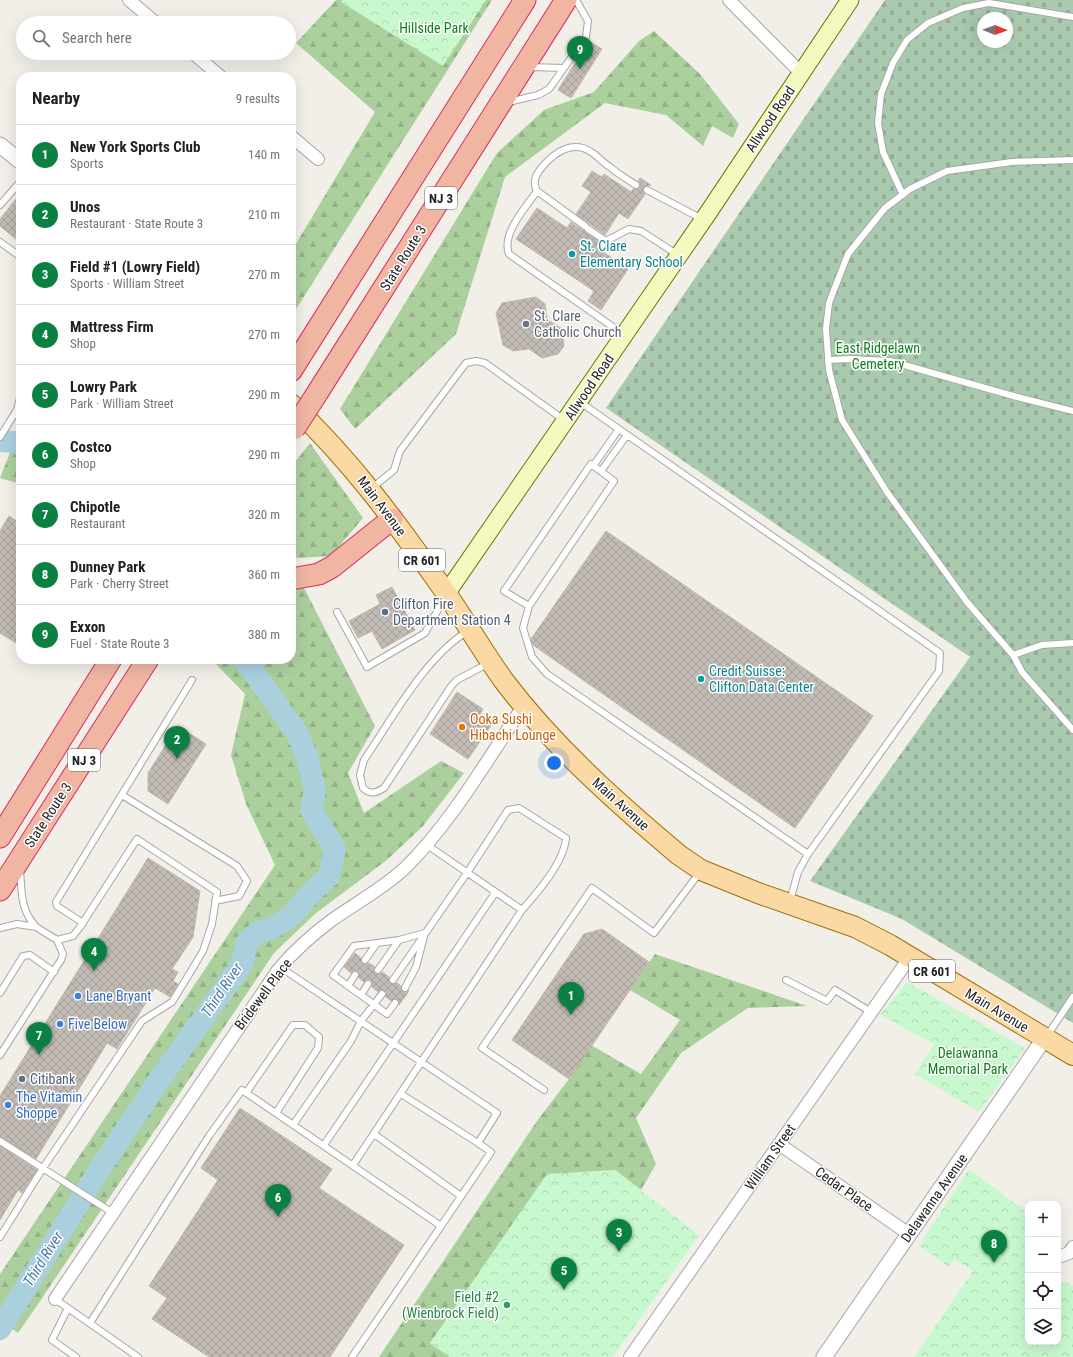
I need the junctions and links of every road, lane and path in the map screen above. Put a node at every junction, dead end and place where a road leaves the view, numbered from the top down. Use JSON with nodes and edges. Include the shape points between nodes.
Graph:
{"nodes":[{"id":1,"x":129,"y":0,"type":"edge"},
{"id":2,"x":525,"y":0,"type":"edge"},
{"id":3,"x":566,"y":0,"type":"edge"},
{"id":4,"x":576,"y":0,"type":"edge"},
{"id":5,"x":729,"y":0,"type":"edge"},
{"id":6,"x":850,"y":0,"type":"edge"},
{"id":7,"x":148,"y":16,"type":"edge"},
{"id":8,"x":1073,"y":17,"type":"edge"},
{"id":9,"x":201,"y":60,"type":"edge"},
{"id":10,"x":523,"y":67,"type":"junction"},
{"id":11,"x":564,"y":68,"type":"junction"},
{"id":12,"x":216,"y":72,"type":"edge"},
{"id":13,"x":801,"y":73,"type":"junction"},
{"id":14,"x":500,"y":103,"type":"junction"},
{"id":15,"x":296,"y":140,"type":"edge"},
{"id":16,"x":0,"y":145,"type":"edge"},
{"id":17,"x":16,"y":158,"type":"edge"},
{"id":18,"x":318,"y":159,"type":"dead end"},
{"id":19,"x":1073,"y":160,"type":"edge"},
{"id":20,"x":636,"y":185,"type":"dead end"},
{"id":21,"x":16,"y":187,"type":"edge"},
{"id":22,"x":647,"y":190,"type":"dead end"},
{"id":23,"x":537,"y":191,"type":"junction"},
{"id":24,"x":903,"y":195,"type":"junction"},
{"id":25,"x":0,"y":205,"type":"edge"},
{"id":26,"x":704,"y":219,"type":"junction"},
{"id":27,"x":0,"y":242,"type":"edge"},
{"id":28,"x":16,"y":254,"type":"edge"},
{"id":29,"x":679,"y":256,"type":"junction"},
{"id":30,"x":624,"y":335,"type":"junction"},
{"id":31,"x":828,"y":360,"type":"junction"},
{"id":32,"x":296,"y":363,"type":"edge"},
{"id":33,"x":579,"y":401,"type":"junction"},
{"id":34,"x":296,"y":409,"type":"edge"},
{"id":35,"x":16,"y":411,"type":"edge"},
{"id":36,"x":1073,"y":411,"type":"edge"},
{"id":37,"x":565,"y":421,"type":"junction"},
{"id":38,"x":296,"y":427,"type":"edge"},
{"id":39,"x":619,"y":429,"type":"junction"},
{"id":40,"x":627,"y":435,"type":"junction"},
{"id":41,"x":0,"y":437,"type":"edge"},
{"id":42,"x":593,"y":466,"type":"junction"},
{"id":43,"x":601,"y":471,"type":"junction"},
{"id":44,"x":370,"y":489,"type":"junction"},
{"id":45,"x":392,"y":519,"type":"junction"},
{"id":46,"x":296,"y":577,"type":"edge"},
{"id":47,"x":446,"y":594,"type":"junction"},
{"id":48,"x":529,"y":606,"type":"junction"},
{"id":49,"x":337,"y":612,"type":"dead end"},
{"id":50,"x":469,"y":630,"type":"junction"},
{"id":51,"x":1073,"y":643,"type":"edge"},
{"id":52,"x":1013,"y":655,"type":"junction"},
{"id":53,"x":491,"y":662,"type":"junction"},
{"id":54,"x":96,"y":664,"type":"edge"},
{"id":55,"x":108,"y":664,"type":"edge"},
{"id":56,"x":145,"y":664,"type":"edge"},
{"id":57,"x":192,"y":680,"type":"dead end"},
{"id":58,"x":524,"y":705,"type":"junction"},
{"id":59,"x":1073,"y":730,"type":"edge"},
{"id":60,"x":122,"y":795,"type":"junction"},
{"id":61,"x":0,"y":834,"type":"edge"},
{"id":62,"x":0,"y":837,"type":"edge"},
{"id":63,"x":427,"y":844,"type":"junction"},
{"id":64,"x":808,"y":854,"type":"junction"},
{"id":65,"x":19,"y":860,"type":"junction"},
{"id":66,"x":701,"y":870,"type":"junction"},
{"id":67,"x":467,"y":873,"type":"junction"},
{"id":68,"x":0,"y":890,"type":"edge"},
{"id":69,"x":495,"y":893,"type":"junction"},
{"id":70,"x":215,"y":901,"type":"junction"},
{"id":71,"x":790,"y":904,"type":"junction"},
{"id":72,"x":522,"y":910,"type":"junction"},
{"id":73,"x":83,"y":923,"type":"junction"},
{"id":74,"x":36,"y":927,"type":"junction"},
{"id":75,"x":0,"y":928,"type":"edge"},
{"id":76,"x":426,"y":933,"type":"junction"},
{"id":77,"x":57,"y":940,"type":"junction"},
{"id":78,"x":399,"y":940,"type":"junction"},
{"id":79,"x":377,"y":943,"type":"junction"},
{"id":80,"x":910,"y":957,"type":"junction"},
{"id":81,"x":365,"y":960,"type":"dead end"},
{"id":82,"x":280,"y":967,"type":"junction"},
{"id":83,"x":378,"y":970,"type":"dead end"},
{"id":84,"x":54,"y":972,"type":"junction"},
{"id":85,"x":355,"y":975,"type":"dead end"},
{"id":86,"x":393,"y":980,"type":"dead end"},
{"id":87,"x":786,"y":980,"type":"dead end"},
{"id":88,"x":368,"y":984,"type":"dead end"},
{"id":89,"x":348,"y":986,"type":"junction"},
{"id":90,"x":405,"y":988,"type":"dead end"},
{"id":91,"x":0,"y":993,"type":"edge"},
{"id":92,"x":382,"y":994,"type":"dead end"},
{"id":93,"x":361,"y":995,"type":"junction"},
{"id":94,"x":1073,"y":998,"type":"edge"},
{"id":95,"x":395,"y":1003,"type":"dead end"},
{"id":96,"x":374,"y":1005,"type":"junction"},
{"id":97,"x":871,"y":1012,"type":"junction"},
{"id":98,"x":361,"y":1021,"type":"junction"},
{"id":99,"x":1044,"y":1039,"type":"junction"},
{"id":100,"x":394,"y":1043,"type":"junction"},
{"id":101,"x":0,"y":1055,"type":"edge"},
{"id":102,"x":1073,"y":1055,"type":"edge"},
{"id":103,"x":422,"y":1062,"type":"junction"},
{"id":104,"x":544,"y":1090,"type":"dead end"},
{"id":105,"x":246,"y":1093,"type":"junction"},
{"id":106,"x":401,"y":1094,"type":"junction"},
{"id":107,"x":276,"y":1113,"type":"junction"},
{"id":108,"x":293,"y":1125,"type":"junction"},
{"id":109,"x":374,"y":1134,"type":"junction"},
{"id":110,"x":0,"y":1141,"type":"edge"},
{"id":111,"x":478,"y":1143,"type":"junction"},
{"id":112,"x":778,"y":1144,"type":"junction"},
{"id":113,"x":324,"y":1146,"type":"junction"},
{"id":114,"x":353,"y":1165,"type":"junction"},
{"id":115,"x":43,"y":1168,"type":"junction"},
{"id":116,"x":462,"y":1196,"type":"junction"},
{"id":117,"x":108,"y":1209,"type":"junction"},
{"id":118,"x":441,"y":1226,"type":"junction"},
{"id":119,"x":909,"y":1234,"type":"junction"},
{"id":120,"x":0,"y":1237,"type":"edge"},
{"id":121,"x":1073,"y":1247,"type":"edge"},
{"id":122,"x":1061,"y":1256,"type":"edge"},
{"id":123,"x":55,"y":1299,"type":"joint"},
{"id":124,"x":68,"y":1308,"type":"junction"},
{"id":125,"x":90,"y":1323,"type":"junction"},
{"id":126,"x":76,"y":1357,"type":"edge"},
{"id":127,"x":138,"y":1357,"type":"edge"},
{"id":128,"x":352,"y":1357,"type":"edge"},
{"id":129,"x":630,"y":1357,"type":"edge"},
{"id":130,"x":824,"y":1357,"type":"edge"}],
"edges":[{"from":1,"to":7,"type":"street"},
{"from":2,"to":32,"type":"highway","number":"NJ 3"},
{"from":3,"to":10,"type":"highway","name":"State Route 3","number":"NJ 3"},
{"from":4,"to":11,"type":"lane","via":[[588,21],[586,37]]},
{"from":5,"to":13,"type":"street"},
{"from":6,"to":13,"type":"main road","name":"Allwood Road"},
{"from":8,"to":24,"type":"lane","via":[[989,2],[963,8],[928,23],[907,40],[893,63],[880,94],[878,123],[883,152]]},
{"from":9,"to":12,"type":"street"},
{"from":10,"to":11,"type":"lane"},
{"from":10,"to":14,"type":"highway","name":"State Route 3","number":"NJ 3"},
{"from":11,"to":14,"type":"lane","via":[[549,89],[538,95]]},
{"from":13,"to":26,"type":"main road","name":"Allwood Road"},
{"from":14,"to":38,"type":"highway","name":"State Route 3","number":"NJ 3","bridge":true},
{"from":15,"to":18,"type":"street"},
{"from":16,"to":17,"type":"street"},
{"from":19,"to":24,"type":"lane","via":[[1012,162],[947,171]]},
{"from":20,"to":23,"type":"lane","via":[[580,146],[559,151],[550,157],[534,179]]},
{"from":21,"to":25,"type":"lane"},
{"from":22,"to":26,"type":"lane"},
{"from":23,"to":29,"type":"lane","via":[[606,241],[629,229],[641,231]]},
{"from":23,"to":30,"type":"lane","via":[[509,233],[506,248],[509,254]]},
{"from":24,"to":31,"type":"lane","via":[[885,208],[848,254],[829,303],[826,329]]},
{"from":26,"to":29,"type":"main road","name":"Allwood Road"},
{"from":27,"to":28,"type":"lane"},
{"from":29,"to":30,"type":"main road","name":"Allwood Road"},
{"from":30,"to":33,"type":"main road","name":"Allwood Road"},
{"from":31,"to":36,"type":"lane","via":[[890,361]]},
{"from":31,"to":52,"type":"lane","via":[[842,420],[887,492],[967,602]]},
{"from":33,"to":37,"type":"main road","name":"Allwood Road"},
{"from":33,"to":39,"type":"lane"},
{"from":34,"to":44,"type":"main road","name":"Main Avenue","number":"CR 601","via":[[342,455]]},
{"from":35,"to":41,"type":"lane"},
{"from":37,"to":44,"type":"lane","via":[[485,363],[466,363],[400,451],[394,470]]},
{"from":37,"to":47,"type":"main road","name":"Allwood Road"},
{"from":39,"to":40,"type":"lane"},
{"from":39,"to":42,"type":"lane"},
{"from":40,"to":43,"type":"lane"},
{"from":40,"to":64,"type":"lane","via":[[940,653],[939,672]]},
{"from":42,"to":43,"type":"lane"},
{"from":42,"to":48,"type":"lane","via":[[591,464],[504,591]]},
{"from":43,"to":48,"type":"lane","via":[[614,481]]},
{"from":44,"to":45,"type":"main road","name":"Main Avenue","number":"CR 601"},
{"from":45,"to":46,"type":"highway","via":[[332,567],[319,574]]},
{"from":45,"to":47,"type":"main road","name":"Main Avenue","number":"CR 601"},
{"from":47,"to":49,"type":"lane","via":[[425,633],[367,667]]},
{"from":47,"to":50,"type":"main road","name":"Main Avenue","number":"CR 601"},
{"from":48,"to":64,"type":"lane","via":[[523,628],[532,657],[546,674]]},
{"from":50,"to":53,"type":"main road","name":"Main Avenue","number":"CR 601"},
{"from":50,"to":53,"type":"lane","via":[[453,639],[428,664],[364,760],[360,774],[363,788],[371,793],[384,788],[452,685]]},
{"from":51,"to":52,"type":"lane","via":[[1042,645]]},
{"from":52,"to":59,"type":"lane","via":[[1022,672]]},
{"from":53,"to":58,"type":"main road","name":"Main Avenue","number":"CR 601"},
{"from":54,"to":61,"type":"highway"},
{"from":55,"to":62,"type":"highway","name":"State Route 3","number":"NJ 3"},
{"from":56,"to":65,"type":"highway","name":"State Route 3","number":"NJ 3"},
{"from":57,"to":60,"type":"lane"},
{"from":58,"to":63,"type":"street","name":"Bridewell Place"},
{"from":58,"to":66,"type":"main road","name":"Main Avenue","number":"CR 601","via":[[554,742],[598,784],[679,855]]},
{"from":60,"to":70,"type":"lane","via":[[237,866],[247,881],[239,896]]},
{"from":60,"to":73,"type":"lane","via":[[56,902],[57,906]]},
{"from":63,"to":67,"type":"lane"},
{"from":63,"to":82,"type":"street","name":"Bridewell Place","via":[[379,890],[331,921]]},
{"from":64,"to":71,"type":"lane","via":[[798,872]]},
{"from":65,"to":68,"type":"highway","name":"State Route 3","number":"NJ 3"},
{"from":65,"to":74,"type":"lane","via":[[22,905]]},
{"from":66,"to":71,"type":"main road","name":"Main Avenue","number":"CR 601"},
{"from":66,"to":104,"type":"lane","via":[[654,933],[592,888],[482,1048]]},
{"from":67,"to":69,"type":"lane"},
{"from":67,"to":72,"type":"lane","via":[[508,810],[519,808],[566,838],[565,849],[538,892]]},
{"from":67,"to":76,"type":"lane"},
{"from":69,"to":72,"type":"lane"},
{"from":69,"to":100,"type":"lane"},
{"from":70,"to":73,"type":"lane","via":[[217,892],[137,838]]},
{"from":70,"to":115,"type":"lane","via":[[212,924],[203,951],[172,1002],[142,1021]]},
{"from":71,"to":80,"type":"main road","name":"Main Avenue","number":"CR 601","via":[[855,927]]},
{"from":72,"to":103,"type":"lane"},
{"from":73,"to":77,"type":"lane","via":[[72,936]]},
{"from":74,"to":75,"type":"lane","via":[[17,924]]},
{"from":74,"to":77,"type":"lane"},
{"from":76,"to":78,"type":"lane"},
{"from":76,"to":86,"type":"lane"},
{"from":76,"to":90,"type":"lane","via":[[416,967]]},
{"from":77,"to":84,"type":"lane","via":[[63,954]]},
{"from":78,"to":79,"type":"lane"},
{"from":78,"to":83,"type":"lane"},
{"from":79,"to":81,"type":"lane"},
{"from":79,"to":89,"type":"lane","via":[[354,946],[333,975]]},
{"from":80,"to":97,"type":"street","name":"William Street"},
{"from":80,"to":99,"type":"main road","name":"Main Avenue","number":"CR 601"},
{"from":82,"to":98,"type":"lane"},
{"from":82,"to":117,"type":"street","name":"Bridewell Place"},
{"from":84,"to":91,"type":"lane","via":[[30,955],[23,956]]},
{"from":84,"to":101,"type":"lane"},
{"from":85,"to":89,"type":"lane"},
{"from":87,"to":97,"type":"lane","via":[[827,1001],[835,990]]},
{"from":88,"to":93,"type":"lane"},
{"from":89,"to":93,"type":"lane"},
{"from":92,"to":96,"type":"lane"},
{"from":93,"to":96,"type":"lane"},
{"from":94,"to":99,"type":"lane"},
{"from":95,"to":96,"type":"lane","via":[[387,1014]]},
{"from":96,"to":98,"type":"lane"},
{"from":97,"to":112,"type":"street","name":"William Street"},
{"from":98,"to":100,"type":"lane"},
{"from":98,"to":108,"type":"lane","via":[[351,1041]]},
{"from":99,"to":102,"type":"main road","name":"Main Avenue","number":"CR 601"},
{"from":99,"to":119,"type":"street","name":"Delawanna Avenue"},
{"from":100,"to":103,"type":"lane"},
{"from":100,"to":113,"type":"lane"},
{"from":103,"to":106,"type":"lane"},
{"from":103,"to":111,"type":"lane","via":[[497,1113]]},
{"from":105,"to":107,"type":"lane"},
{"from":105,"to":107,"type":"lane","via":[[293,1025],[305,1025],[318,1037],[318,1048]]},
{"from":105,"to":125,"type":"lane","via":[[242,1090],[209,1136]]},
{"from":106,"to":109,"type":"lane"},
{"from":106,"to":111,"type":"lane"},
{"from":107,"to":108,"type":"lane"},
{"from":108,"to":113,"type":"lane"},
{"from":109,"to":114,"type":"lane"},
{"from":109,"to":116,"type":"lane"},
{"from":110,"to":115,"type":"lane"},
{"from":111,"to":116,"type":"lane","via":[[491,1152]]},
{"from":112,"to":119,"type":"street","name":"Cedar Place"},
{"from":112,"to":129,"type":"street","name":"William Street"},
{"from":113,"to":114,"type":"lane"},
{"from":114,"to":118,"type":"lane"},
{"from":115,"to":117,"type":"lane"},
{"from":115,"to":120,"type":"lane"},
{"from":116,"to":118,"type":"lane"},
{"from":117,"to":123,"type":"street","name":"Bridewell Place"},
{"from":118,"to":128,"type":"lane"},
{"from":119,"to":130,"type":"street","name":"Delawanna Avenue"},
{"from":121,"to":122,"type":"street","via":[[1069,1253]]},
{"from":123,"to":124,"type":"lane"},
{"from":124,"to":125,"type":"lane"},
{"from":124,"to":126,"type":"lane","via":[[52,1340]]},
{"from":125,"to":127,"type":"lane"}]}
